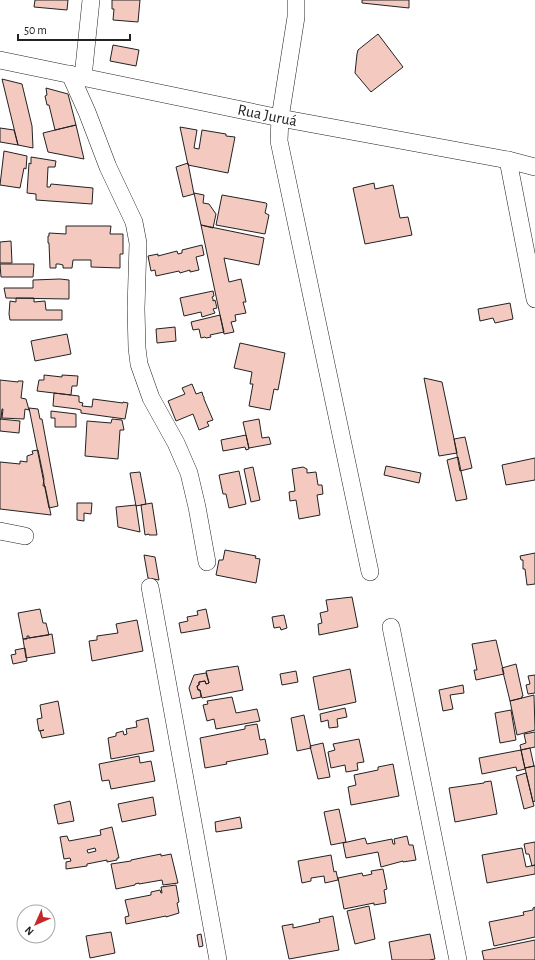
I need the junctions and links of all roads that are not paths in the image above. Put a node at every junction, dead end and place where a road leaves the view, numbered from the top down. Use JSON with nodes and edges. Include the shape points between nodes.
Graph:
{"nodes":[{"id":1,"x":91,"y":0,"type":"edge"},
{"id":2,"x":296,"y":0,"type":"edge"},
{"id":3,"x":0,"y":60,"type":"edge"},
{"id":4,"x":77,"y":75,"type":"junction"},
{"id":5,"x":280,"y":118,"type":"junction"},
{"id":6,"x":508,"y":160,"type":"junction"},
{"id":7,"x":535,"y":167,"type":"edge"},
{"id":8,"x":535,"y":299,"type":"edge"},
{"id":9,"x":0,"y":531,"type":"edge"},
{"id":10,"x":25,"y":536,"type":"dead end"},
{"id":11,"x":207,"y":562,"type":"dead end"},
{"id":12,"x":370,"y":572,"type":"dead end"},
{"id":13,"x":150,"y":587,"type":"dead end"},
{"id":14,"x":391,"y":627,"type":"dead end"},
{"id":15,"x":218,"y":960,"type":"edge"},
{"id":16,"x":458,"y":960,"type":"edge"}],
"edges":[{"from":1,"to":4,"type":"street"},
{"from":2,"to":5,"type":"street","via":[[296,17]]},
{"from":3,"to":4,"type":"street","name":"Rua Juruá"},
{"from":4,"to":5,"type":"street","name":"Rua Juruá"},
{"from":4,"to":11,"type":"street","via":[[87,112],[108,167],[134,222],[138,253],[136,309],[139,364],[151,398],[189,473]]},
{"from":5,"to":6,"type":"street","name":"Rua Juruá"},
{"from":5,"to":12,"type":"street","via":[[279,141]]},
{"from":6,"to":7,"type":"street","name":"Rua Juruá"},
{"from":6,"to":8,"type":"street"},
{"from":9,"to":10,"type":"street"},
{"from":13,"to":15,"type":"street"},
{"from":14,"to":16,"type":"street"}]}
